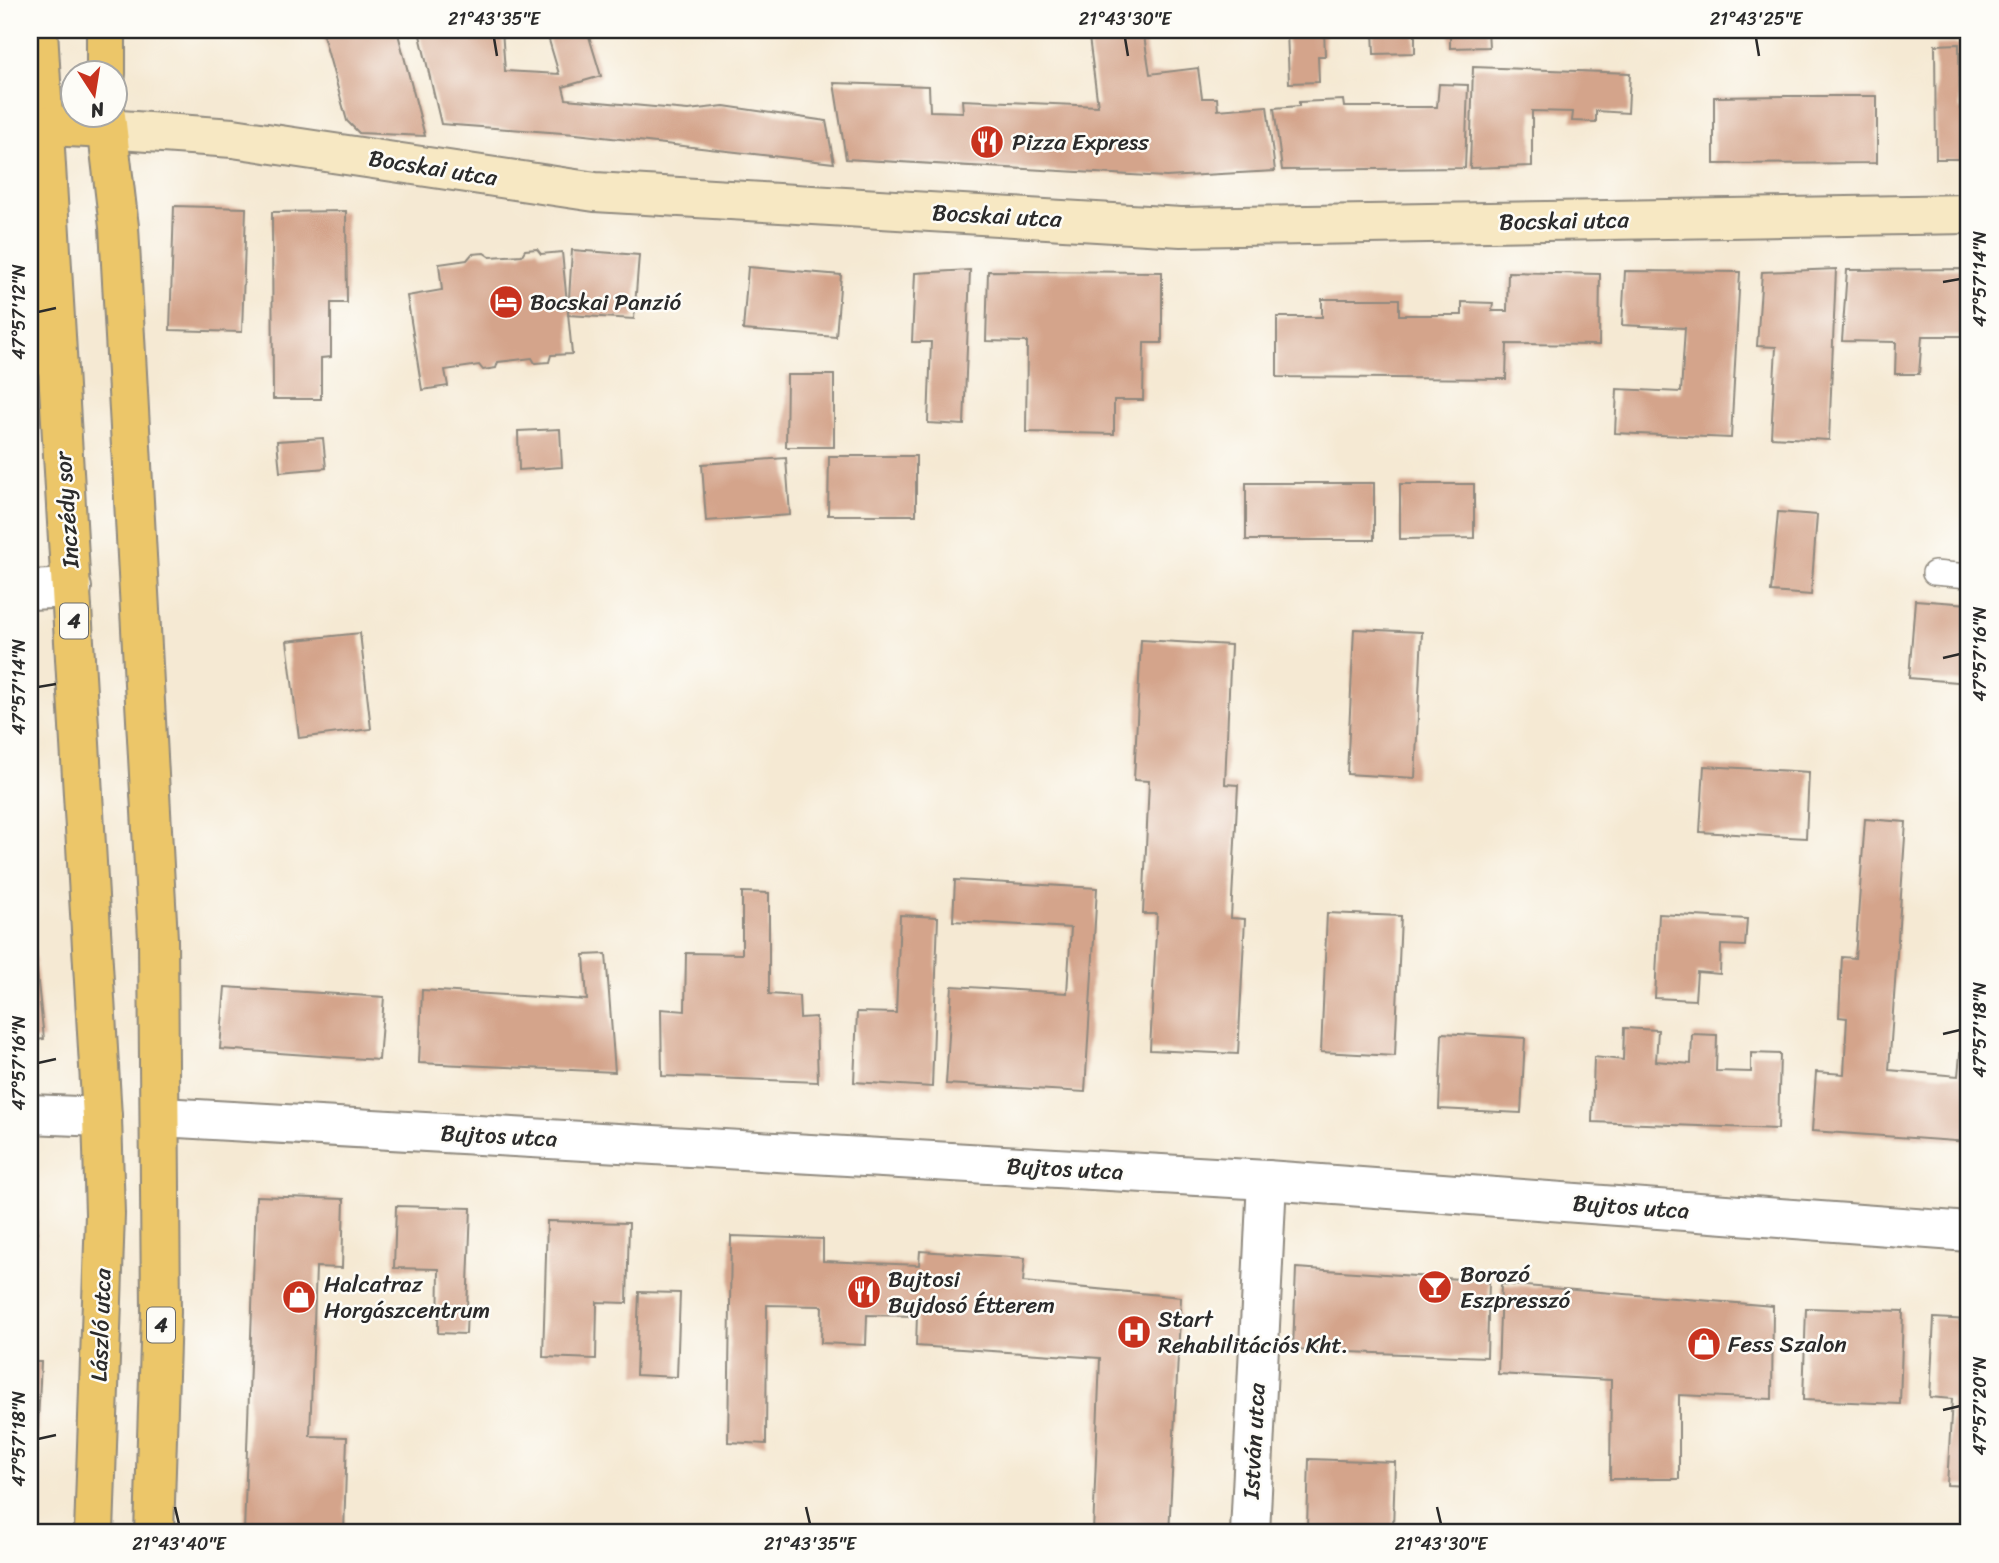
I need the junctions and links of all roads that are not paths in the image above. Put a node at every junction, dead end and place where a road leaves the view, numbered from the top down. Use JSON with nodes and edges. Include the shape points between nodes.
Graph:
{"nodes":[{"id":1,"x":38,"y":30,"type":"edge"},
{"id":2,"x":106,"y":30,"type":"edge"},
{"id":3,"x":106,"y":60,"type":"edge"},
{"id":4,"x":60,"y":124,"type":"edge"},
{"id":5,"x":36,"y":125,"type":"edge"},
{"id":6,"x":130,"y":125,"type":"edge"},
{"id":7,"x":107,"y":130,"type":"edge"},
{"id":8,"x":1969,"y":214,"type":"edge"},
{"id":9,"x":1934,"y":573,"type":"dead end"},
{"id":10,"x":1969,"y":576,"type":"edge"},
{"id":11,"x":72,"y":588,"type":"junction"},
{"id":12,"x":30,"y":590,"type":"edge"},
{"id":13,"x":30,"y":1114,"type":"edge"},
{"id":14,"x":102,"y":1117,"type":"junction"},
{"id":15,"x":161,"y":1117,"type":"junction"},
{"id":16,"x":1266,"y":1180,"type":"junction"},
{"id":17,"x":1969,"y":1232,"type":"edge"},
{"id":18,"x":94,"y":1533,"type":"edge"},
{"id":19,"x":154,"y":1533,"type":"edge"},
{"id":20,"x":1250,"y":1533,"type":"edge"}],
"edges":[{"from":1,"to":5,"type":"main road","name":"Inczédy sor","number":"4"},
{"from":2,"to":3,"type":"main road"},
{"from":4,"to":5,"type":"main road","name":"Bocskai utca"},
{"from":5,"to":11,"type":"main road","name":"Inczédy sor","number":"4"},
{"from":6,"to":8,"type":"street","name":"Bocskai utca","via":[[595,192],[1181,227]]},
{"from":7,"to":15,"type":"main road","number":"4","via":[[119,227],[158,939]]},
{"from":9,"to":10,"type":"lane"},
{"from":11,"to":12,"type":"street"},
{"from":11,"to":14,"type":"main road","name":"Inczédy sor","number":"4"},
{"from":13,"to":14,"type":"street"},
{"from":14,"to":18,"type":"main road","name":"László utca","number":"4","via":[[105,1214]]},
{"from":15,"to":16,"type":"street","name":"Bujtos utca"},
{"from":15,"to":19,"type":"main road","number":"4"},
{"from":16,"to":17,"type":"street","name":"Bujtos utca"},
{"from":16,"to":20,"type":"street","name":"István utca"}]}
